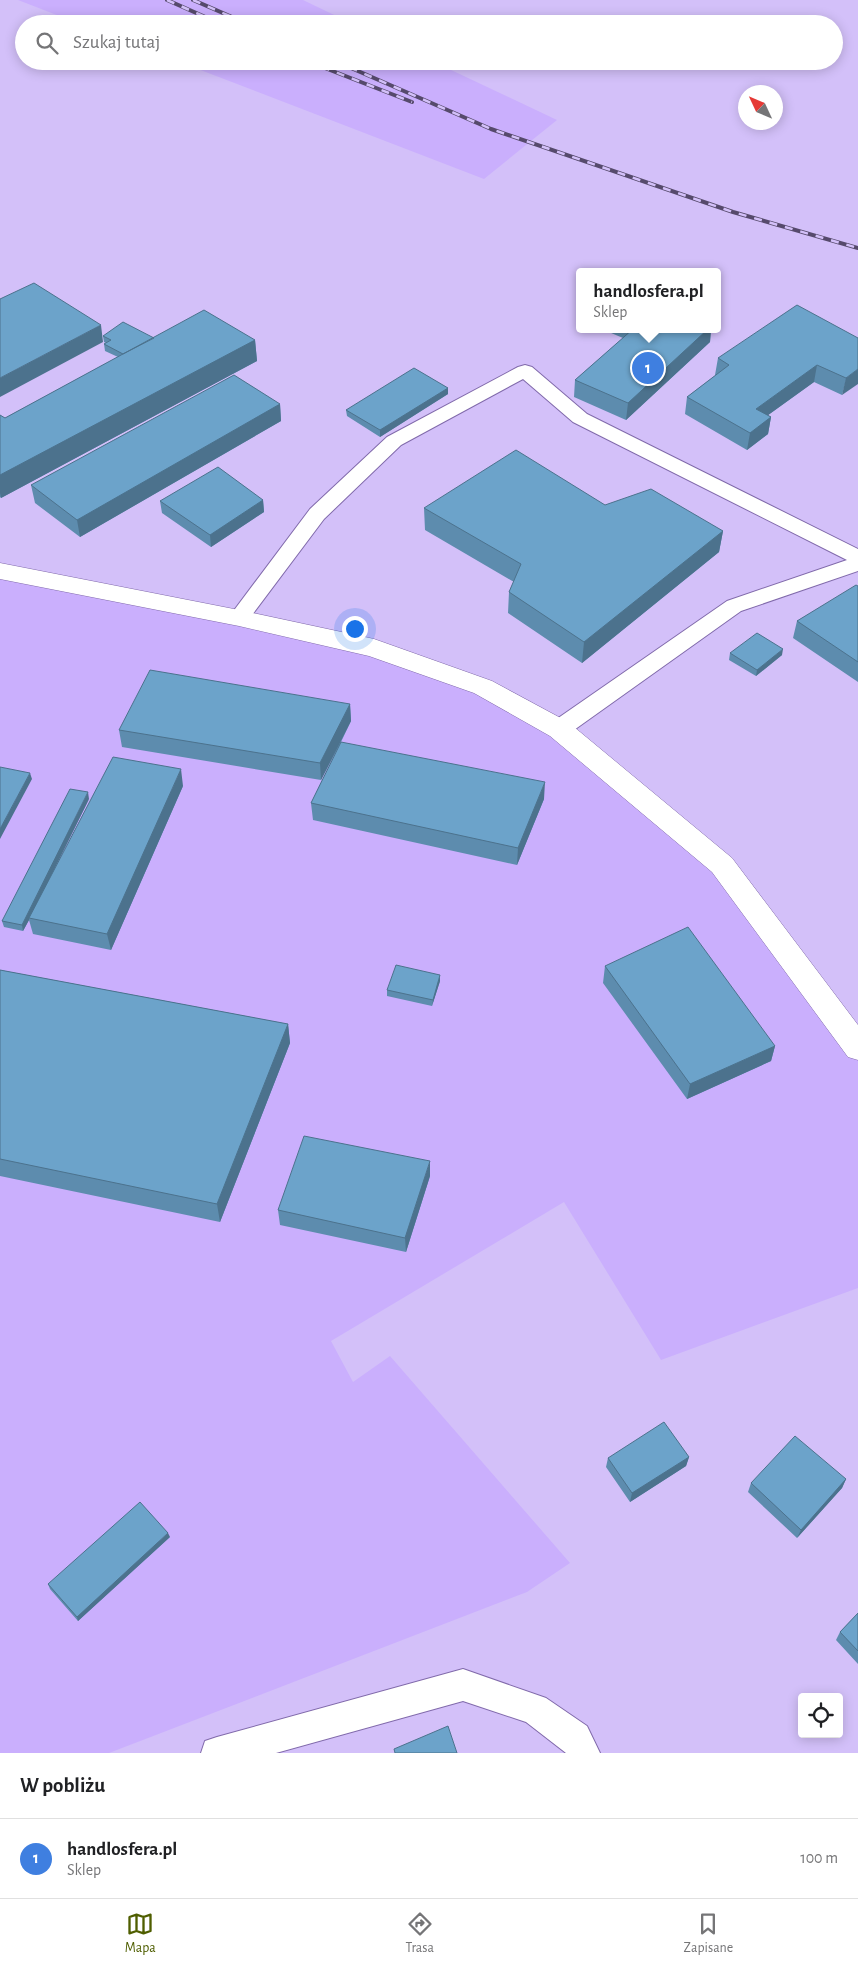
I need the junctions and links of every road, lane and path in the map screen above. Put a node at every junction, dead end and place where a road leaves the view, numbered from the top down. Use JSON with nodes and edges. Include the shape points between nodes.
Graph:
{"nodes":[{"id":1,"x":858,"y":557,"type":"edge"},
{"id":2,"x":858,"y":564,"type":"edge"},
{"id":3,"x":0,"y":571,"type":"edge"},
{"id":4,"x":239,"y":618,"type":"junction"},
{"id":5,"x":559,"y":729,"type":"junction"},
{"id":6,"x":858,"y":1048,"type":"edge"},
{"id":7,"x":217,"y":1753,"type":"edge"},
{"id":8,"x":584,"y":1753,"type":"edge"}],
"edges":[{"from":1,"to":4,"type":"lane","via":[[580,418],[525,371],[394,441],[317,514]]},
{"from":2,"to":5,"type":"lane","via":[[734,606]]},
{"from":3,"to":4,"type":"street"},
{"from":4,"to":5,"type":"street","via":[[383,651],[483,687]]},
{"from":5,"to":6,"type":"street","via":[[722,865]]},
{"from":7,"to":8,"type":"lane","via":[[463,1685],[535,1709],[575,1738]]}]}
